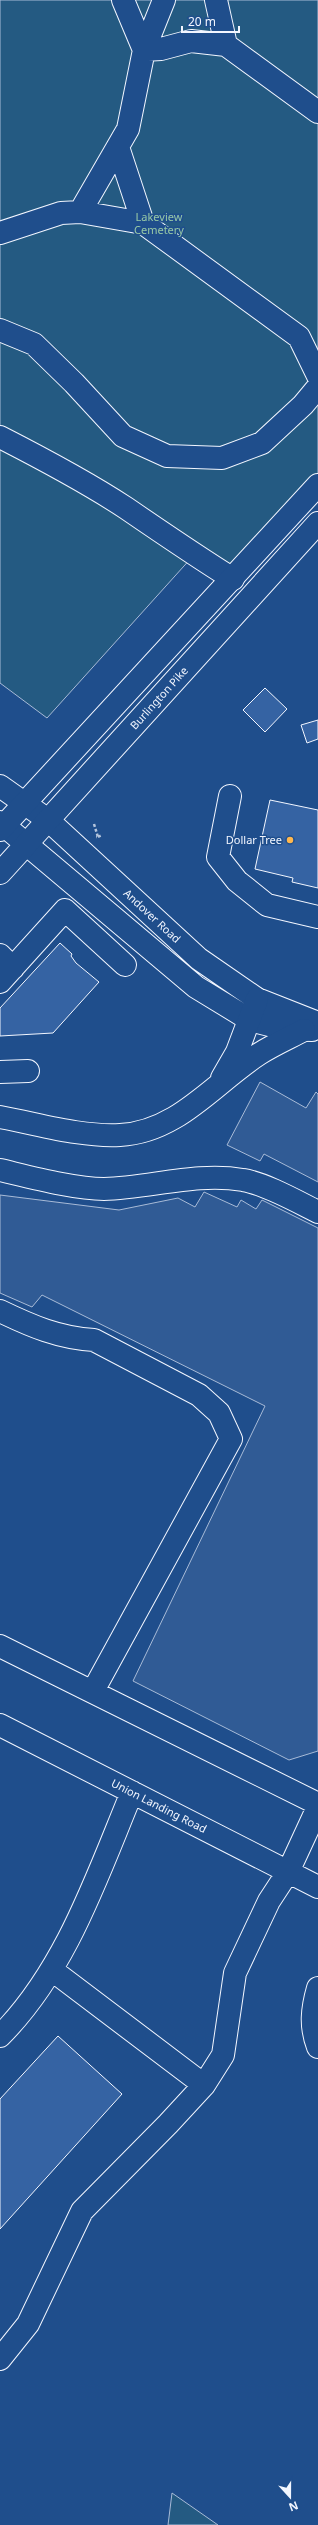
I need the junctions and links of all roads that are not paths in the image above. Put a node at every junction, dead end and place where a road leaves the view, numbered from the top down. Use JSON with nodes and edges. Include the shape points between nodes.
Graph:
{"nodes":[{"id":1,"x":123,"y":0,"type":"edge"},
{"id":2,"x":164,"y":0,"type":"edge"},
{"id":3,"x":216,"y":0,"type":"edge"},
{"id":4,"x":226,"y":45,"type":"junction"},
{"id":5,"x":144,"y":50,"type":"junction"},
{"id":6,"x":318,"y":112,"type":"edge"},
{"id":7,"x":118,"y":147,"type":"junction"},
{"id":8,"x":80,"y":212,"type":"junction"},
{"id":9,"x":142,"y":223,"type":"junction"},
{"id":10,"x":0,"y":233,"type":"edge"},
{"id":11,"x":0,"y":330,"type":"edge"},
{"id":12,"x":309,"y":336,"type":"edge"},
{"id":13,"x":318,"y":376,"type":"edge"},
{"id":14,"x":318,"y":386,"type":"edge"},
{"id":15,"x":0,"y":437,"type":"edge"},
{"id":16,"x":318,"y":485,"type":"edge"},
{"id":17,"x":318,"y":523,"type":"edge"},
{"id":18,"x":233,"y":579,"type":"junction"},
{"id":19,"x":0,"y":786,"type":"edge"},
{"id":20,"x":230,"y":796,"type":"dead end"},
{"id":21,"x":24,"y":803,"type":"junction"},
{"id":22,"x":48,"y":820,"type":"junction"},
{"id":23,"x":2,"y":826,"type":"edge"},
{"id":24,"x":26,"y":843,"type":"junction"},
{"id":25,"x":0,"y":873,"type":"edge"},
{"id":26,"x":318,"y":917,"type":"edge"},
{"id":27,"x":125,"y":965,"type":"dead end"},
{"id":28,"x":4,"y":968,"type":"edge"},
{"id":29,"x":257,"y":999,"type":"junction"},
{"id":30,"x":250,"y":1020,"type":"junction"},
{"id":31,"x":313,"y":1027,"type":"edge"},
{"id":32,"x":28,"y":1071,"type":"dead end"},
{"id":33,"x":0,"y":1072,"type":"edge"},
{"id":34,"x":215,"y":1089,"type":"junction"},
{"id":35,"x":0,"y":1117,"type":"edge"},
{"id":36,"x":0,"y":1170,"type":"edge"},
{"id":37,"x":318,"y":1212,"type":"edge"},
{"id":38,"x":0,"y":1311,"type":"edge"},
{"id":39,"x":0,"y":1646,"type":"edge"},
{"id":40,"x":93,"y":1691,"type":"junction"},
{"id":41,"x":0,"y":1725,"type":"edge"},
{"id":42,"x":132,"y":1792,"type":"junction"},
{"id":43,"x":318,"y":1805,"type":"edge"},
{"id":44,"x":288,"y":1872,"type":"junction"},
{"id":45,"x":318,"y":1887,"type":"edge"},
{"id":46,"x":52,"y":1970,"type":"junction"},
{"id":47,"x":318,"y":1988,"type":"edge"},
{"id":48,"x":0,"y":2036,"type":"edge"},
{"id":49,"x":318,"y":2046,"type":"edge"},
{"id":50,"x":204,"y":2085,"type":"junction"},
{"id":51,"x":0,"y":2359,"type":"edge"}],
"edges":[{"from":1,"to":5,"type":"main road"},
{"from":2,"to":5,"type":"main road"},
{"from":3,"to":4,"type":"main road"},
{"from":4,"to":5,"type":"main road","via":[[190,41],[162,49]]},
{"from":4,"to":6,"type":"main road"},
{"from":5,"to":7,"type":"main road","via":[[128,129]]},
{"from":7,"to":8,"type":"main road"},
{"from":7,"to":9,"type":"main road"},
{"from":8,"to":9,"type":"main road"},
{"from":8,"to":10,"type":"main road","via":[[61,213]]},
{"from":9,"to":12,"type":"main road"},
{"from":11,"to":14,"type":"main road","via":[[34,344],[123,436],[167,456],[222,458],[262,443],[303,405]]},
{"from":12,"to":13,"type":"main road"},
{"from":15,"to":18,"type":"main road","via":[[51,463],[125,508]]},
{"from":16,"to":18,"type":"main road"},
{"from":17,"to":22,"type":"main road","name":"Burlington Pike"},
{"from":18,"to":21,"type":"main road"},
{"from":19,"to":21,"type":"main road","name":"Andover Road"},
{"from":20,"to":26,"type":"main road","via":[[218,857],[237,881],[268,905]]},
{"from":21,"to":22,"type":"main road","name":"Andover Road"},
{"from":21,"to":23,"type":"main road"},
{"from":22,"to":24,"type":"main road","name":"Burlington Pike"},
{"from":22,"to":29,"type":"main road","name":"Andover Road","via":[[199,959]]},
{"from":23,"to":24,"type":"main road"},
{"from":24,"to":25,"type":"main road","name":"Burlington Pike"},
{"from":24,"to":30,"type":"main road","via":[[196,987]]},
{"from":27,"to":28,"type":"main road","via":[[65,910]]},
{"from":29,"to":30,"type":"main road"},
{"from":29,"to":31,"type":"main road","name":"Andover Road"},
{"from":30,"to":31,"type":"main road","via":[[285,1029]]},
{"from":30,"to":34,"type":"main road","via":[[237,1052]]},
{"from":31,"to":34,"type":"main road","via":[[258,1054]]},
{"from":32,"to":33,"type":"main road"},
{"from":34,"to":35,"type":"main road","via":[[191,1108],[156,1128],[120,1135],[86,1133]]},
{"from":36,"to":37,"type":"main road","via":[[103,1189],[138,1187],[189,1178],[243,1180]]},
{"from":38,"to":40,"type":"main road","via":[[39,1330],[75,1339],[94,1340],[199,1395],[219,1413],[231,1438]]},
{"from":39,"to":40,"type":"main road"},
{"from":40,"to":43,"type":"main road"},
{"from":41,"to":42,"type":"main road","name":"Union Landing Road"},
{"from":42,"to":44,"type":"main road","name":"Union Landing Road"},
{"from":42,"to":46,"type":"main road","via":[[79,1919]]},
{"from":43,"to":44,"type":"main road"},
{"from":44,"to":45,"type":"main road","name":"Union Landing Road"},
{"from":44,"to":50,"type":"main road","via":[[269,1901],[235,1973],[223,2055]]},
{"from":46,"to":48,"type":"main road","via":[[19,2017]]},
{"from":46,"to":50,"type":"main road"},
{"from":47,"to":49,"type":"main road","via":[[312,2007],[312,2031]]},
{"from":50,"to":51,"type":"main road","via":[[82,2211],[28,2324]]}]}
